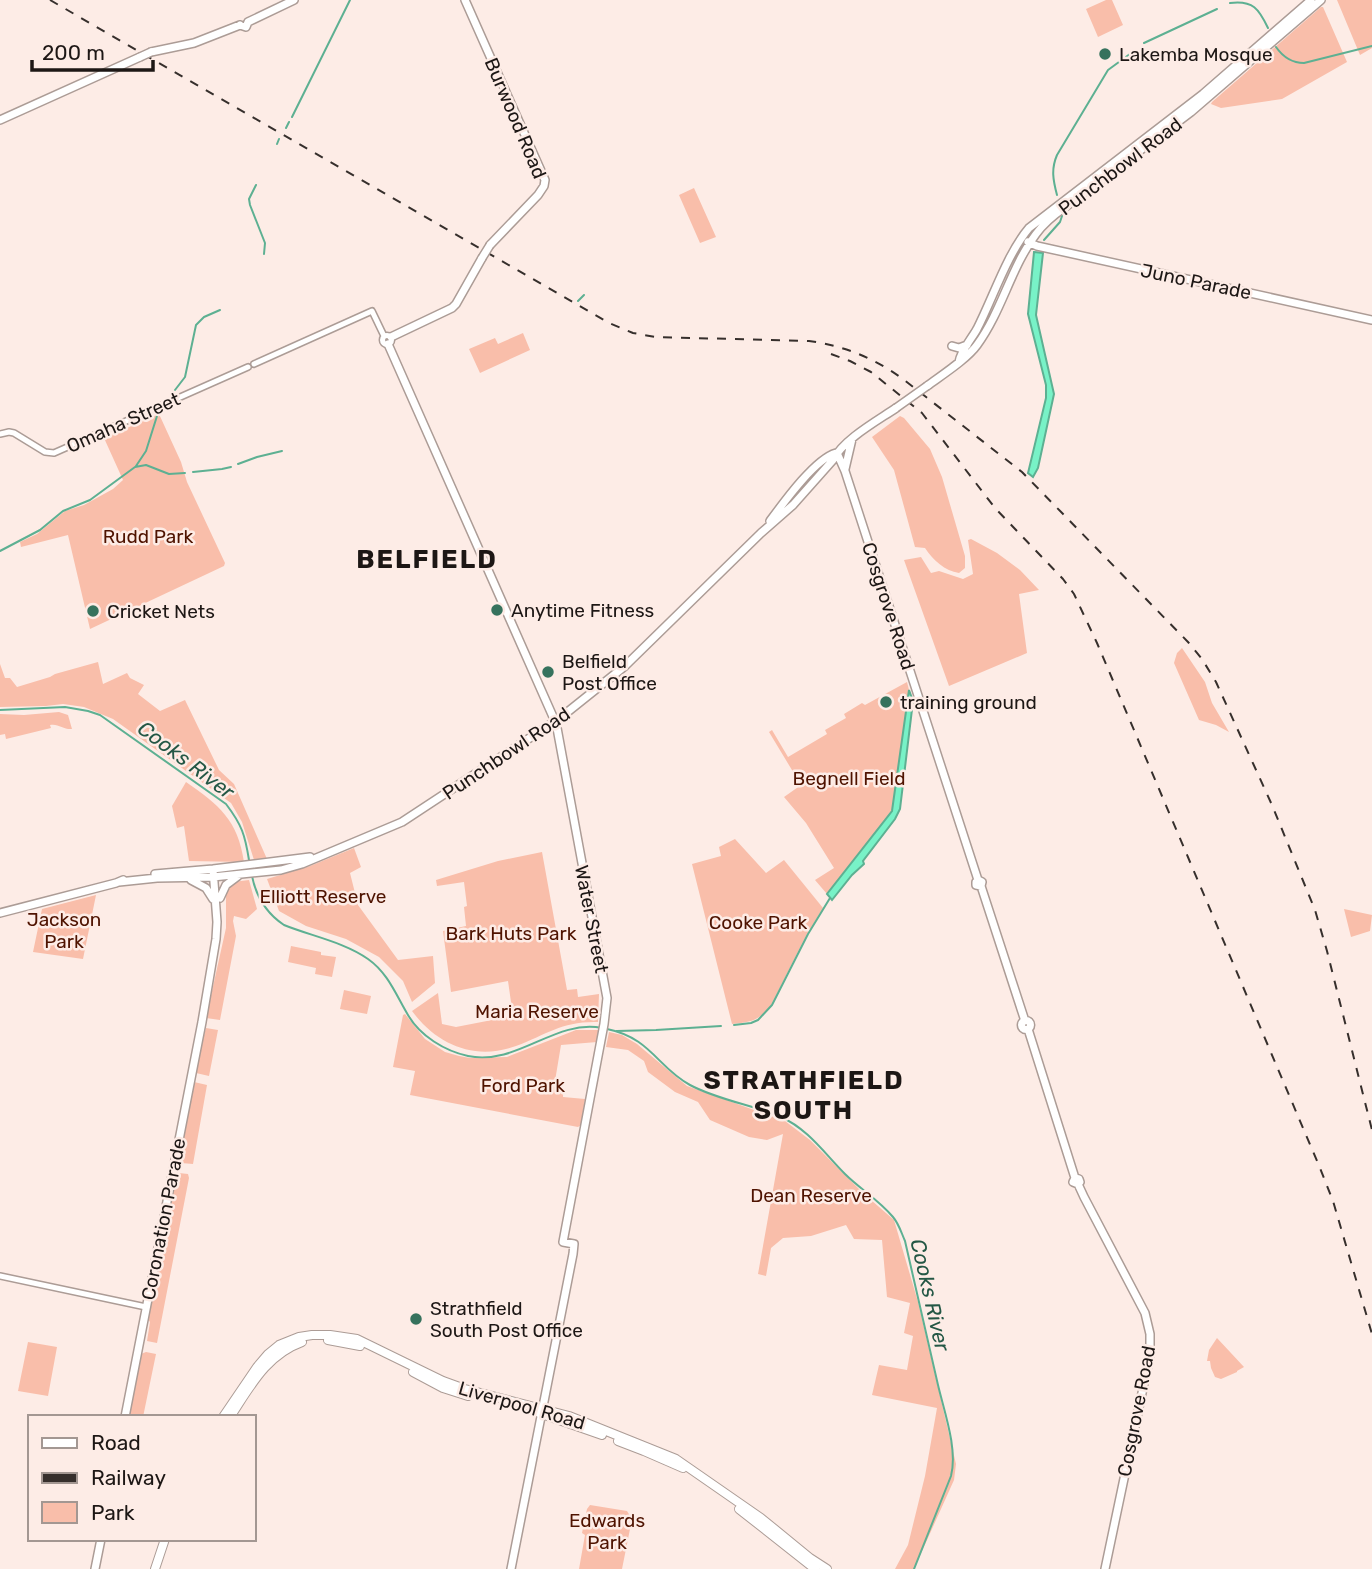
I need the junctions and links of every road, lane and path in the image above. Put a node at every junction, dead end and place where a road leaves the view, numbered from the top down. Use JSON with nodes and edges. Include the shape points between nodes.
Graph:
{"nodes":[{"id":1,"x":294,"y":0,"type":"edge"},
{"id":2,"x":465,"y":0,"type":"edge"},
{"id":3,"x":1311,"y":0,"type":"edge"},
{"id":4,"x":1321,"y":0,"type":"edge"},
{"id":5,"x":30,"y":106,"type":"junction"},
{"id":6,"x":0,"y":120,"type":"edge"},
{"id":7,"x":0,"y":127,"type":"edge"},
{"id":8,"x":1023,"y":237,"type":"junction"},
{"id":9,"x":1030,"y":243,"type":"junction"},
{"id":10,"x":1372,"y":320,"type":"edge"},
{"id":11,"x":388,"y":339,"type":"junction"},
{"id":12,"x":968,"y":345,"type":"junction"},
{"id":13,"x":952,"y":346,"type":"dead end"},
{"id":14,"x":959,"y":362,"type":"junction"},
{"id":15,"x":0,"y":434,"type":"edge"},
{"id":16,"x":855,"y":437,"type":"junction"},
{"id":17,"x":837,"y":453,"type":"junction"},
{"id":18,"x":845,"y":471,"type":"junction"},
{"id":19,"x":555,"y":721,"type":"junction"},
{"id":20,"x":321,"y":855,"type":"junction"},
{"id":21,"x":244,"y":871,"type":"junction"},
{"id":22,"x":217,"y":873,"type":"junction"},
{"id":23,"x":183,"y":878,"type":"junction"},
{"id":24,"x":119,"y":882,"type":"junction"},
{"id":25,"x":218,"y":902,"type":"junction"},
{"id":26,"x":0,"y":913,"type":"edge"},
{"id":27,"x":0,"y":1276,"type":"edge"},
{"id":28,"x":146,"y":1307,"type":"junction"},
{"id":29,"x":542,"y":1411,"type":"junction"},
{"id":30,"x":125,"y":1415,"type":"edge"},
{"id":31,"x":224,"y":1415,"type":"edge"},
{"id":32,"x":231,"y":1415,"type":"edge"},
{"id":33,"x":101,"y":1541,"type":"edge"},
{"id":34,"x":159,"y":1541,"type":"edge"},
{"id":35,"x":164,"y":1541,"type":"edge"},
{"id":36,"x":799,"y":1554,"type":"junction"},
{"id":37,"x":95,"y":1569,"type":"edge"},
{"id":38,"x":153,"y":1569,"type":"edge"},
{"id":39,"x":511,"y":1569,"type":"edge"},
{"id":40,"x":815,"y":1569,"type":"edge"},
{"id":41,"x":827,"y":1569,"type":"edge"},
{"id":42,"x":1105,"y":1569,"type":"edge"}],
"edges":[{"from":1,"to":5,"type":"main road","bridge":true,"via":[[194,43],[151,52]]},
{"from":2,"to":11,"type":"main road","name":"Burwood Road","bridge":true,"via":[[544,186],[490,245],[452,308]]},
{"from":3,"to":8,"type":"main road","name":"Punchbowl Road","via":[[1203,94],[1037,221]]},
{"from":4,"to":9,"type":"main road","name":"Punchbowl Road","via":[[1197,107],[1056,214]]},
{"from":5,"to":6,"type":"main road"},
{"from":5,"to":7,"type":"main road"},
{"from":8,"to":9,"type":"main road","name":"Juno Parade"},
{"from":8,"to":12,"type":"main road","name":"Punchbowl Road"},
{"from":9,"to":10,"type":"main road","name":"Juno Parade"},
{"from":9,"to":14,"type":"main road","name":"Punchbowl Road","via":[[982,338]]},
{"from":11,"to":15,"type":"street","name":"Omaha Street","via":[[372,311],[52,454],[14,433]]},
{"from":11,"to":19,"type":"main road"},
{"from":12,"to":13,"type":"main road"},
{"from":12,"to":14,"type":"main road","name":"Punchbowl Road"},
{"from":14,"to":16,"type":"main road","name":"Punchbowl Road","bridge":true},
{"from":16,"to":17,"type":"main road","name":"Punchbowl Road"},
{"from":16,"to":18,"type":"main road"},
{"from":17,"to":18,"type":"main road","name":"Cosgrove Road"},
{"from":17,"to":19,"type":"main road","name":"Punchbowl Road","via":[[793,505],[625,666]]},
{"from":18,"to":42,"type":"main road","name":"Cosgrove Road","via":[[1077,1181],[1145,1313],[1150,1334],[1150,1355]]},
{"from":19,"to":20,"type":"main road","name":"Punchbowl Road","via":[[398,824]]},
{"from":19,"to":29,"type":"main road","name":"Water Street","via":[[607,1005],[563,1242],[574,1244]]},
{"from":20,"to":21,"type":"main road","name":"Punchbowl Road","via":[[255,864]]},
{"from":20,"to":21,"type":"main road","name":"Punchbowl Road","via":[[293,867]]},
{"from":21,"to":22,"type":"main road","name":"Punchbowl Road"},
{"from":21,"to":25,"type":"main road","via":[[226,885]]},
{"from":22,"to":23,"type":"main road"},
{"from":22,"to":24,"type":"main road","via":[[145,874]]},
{"from":22,"to":25,"type":"main road","name":"Coronation Parade"},
{"from":23,"to":24,"type":"main road"},
{"from":23,"to":25,"type":"main road","via":[[206,888]]},
{"from":24,"to":26,"type":"main road"},
{"from":25,"to":28,"type":"main road","name":"Coronation Parade","via":[[202,1021]]},
{"from":27,"to":28,"type":"street"},
{"from":28,"to":30,"type":"main road","name":"Coronation Parade"},
{"from":29,"to":31,"type":"highway","name":"Liverpool Road","via":[[443,1381],[357,1339],[312,1335],[283,1343],[268,1354]]},
{"from":29,"to":32,"type":"highway","name":"Liverpool Road","via":[[443,1388],[356,1345],[315,1340],[285,1349],[272,1359]]},
{"from":29,"to":36,"type":"highway","name":"Liverpool Road","via":[[678,1465]]},
{"from":29,"to":39,"type":"main road"},
{"from":33,"to":37,"type":"main road"},
{"from":34,"to":38,"type":"highway"},
{"from":35,"to":38,"type":"highway"},
{"from":36,"to":40,"type":"highway","name":"Liverpool Road"},
{"from":36,"to":41,"type":"highway","name":"Liverpool Road"}]}
